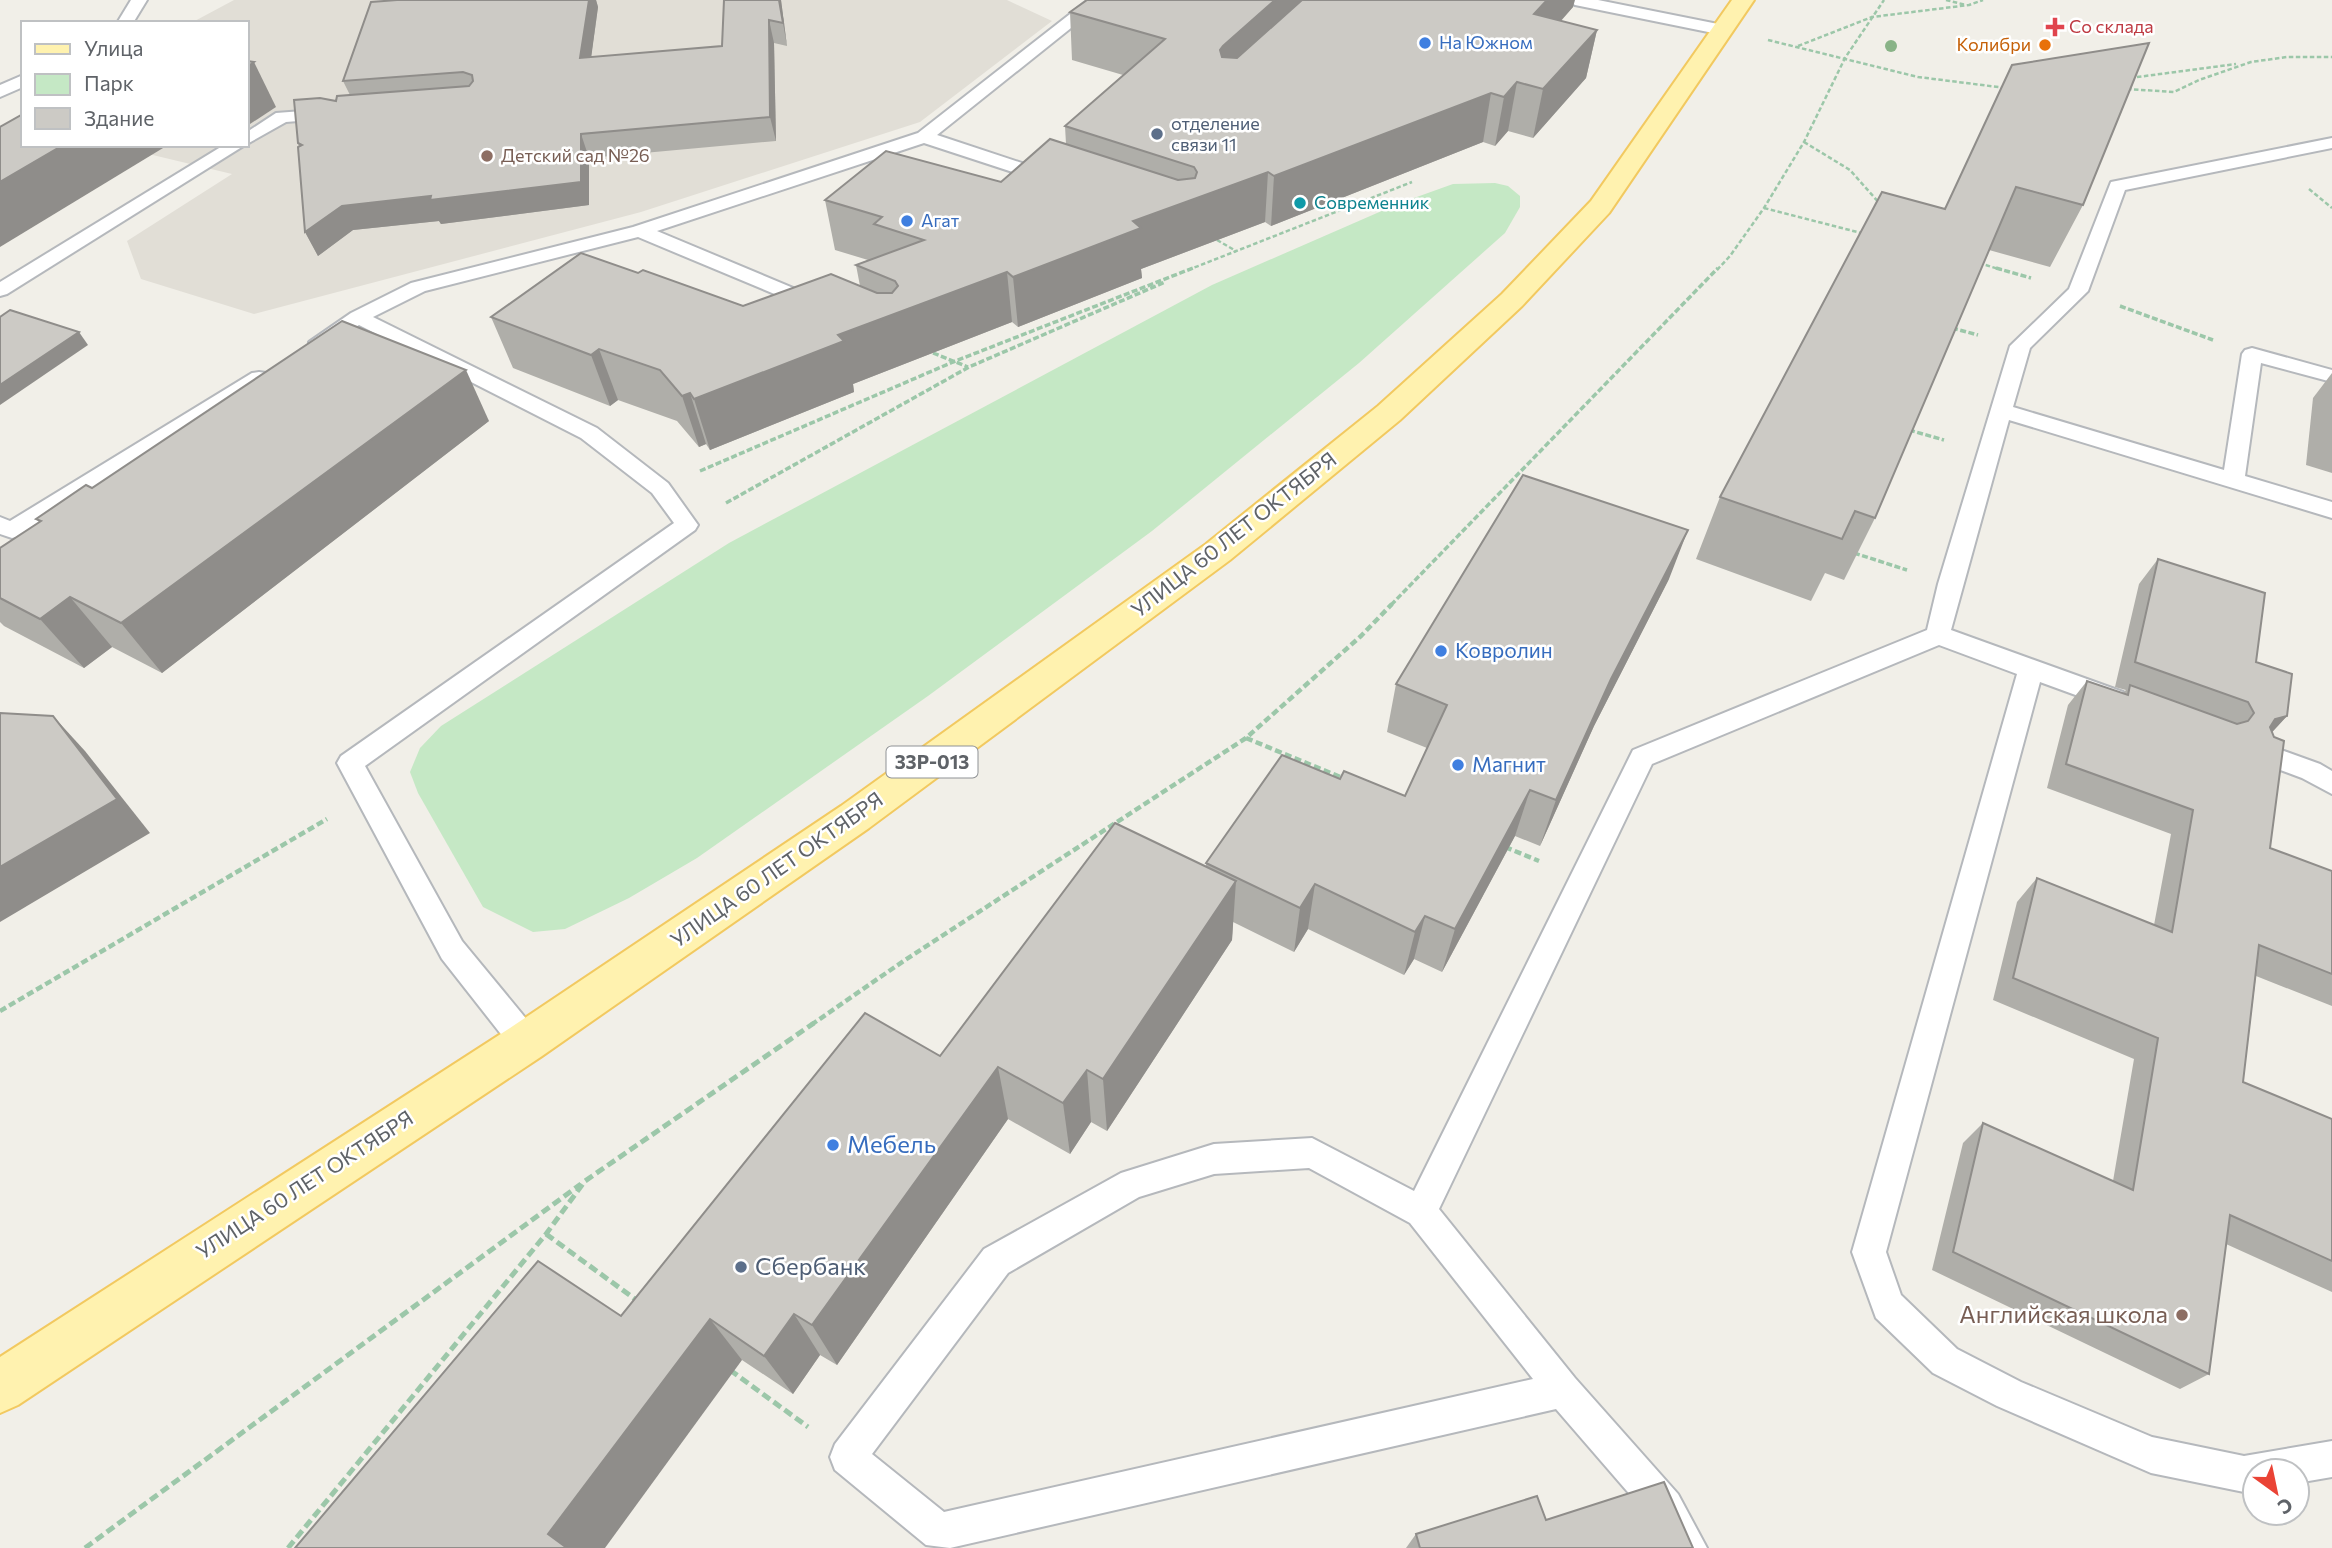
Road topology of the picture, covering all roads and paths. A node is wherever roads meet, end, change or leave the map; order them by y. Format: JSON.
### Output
{"nodes":[{"id":1,"x":139,"y":0,"type":"edge"},
{"id":2,"x":1098,"y":0,"type":"edge"},
{"id":3,"x":1575,"y":0,"type":"edge"},
{"id":4,"x":1884,"y":0,"type":"edge"},
{"id":5,"x":1946,"y":0,"type":"edge"},
{"id":6,"x":1983,"y":0,"type":"edge"},
{"id":7,"x":1969,"y":5,"type":"junction"},
{"id":8,"x":1733,"y":15,"type":"edge"},
{"id":9,"x":1872,"y":17,"type":"junction"},
{"id":10,"x":126,"y":21,"type":"edge"},
{"id":11,"x":1798,"y":47,"type":"junction"},
{"id":12,"x":2332,"y":57,"type":"edge"},
{"id":13,"x":1845,"y":58,"type":"junction"},
{"id":14,"x":2251,"y":62,"type":"junction"},
{"id":15,"x":2121,"y":79,"type":"edge"},
{"id":16,"x":21,"y":81,"type":"edge"},
{"id":17,"x":2007,"y":88,"type":"edge"},
{"id":18,"x":2118,"y":89,"type":"edge"},
{"id":19,"x":0,"y":92,"type":"edge"},
{"id":20,"x":349,"y":112,"type":"edge"},
{"id":21,"x":924,"y":137,"type":"junction"},
{"id":22,"x":248,"y":138,"type":"edge"},
{"id":23,"x":1804,"y":142,"type":"junction"},
{"id":24,"x":2332,"y":143,"type":"edge"},
{"id":25,"x":234,"y":147,"type":"edge"},
{"id":26,"x":1412,"y":182,"type":"edge"},
{"id":27,"x":1068,"y":184,"type":"edge"},
{"id":28,"x":1764,"y":208,"type":"junction"},
{"id":29,"x":1886,"y":209,"type":"edge"},
{"id":30,"x":640,"y":231,"type":"junction"},
{"id":31,"x":1869,"y":235,"type":"edge"},
{"id":32,"x":1217,"y":240,"type":"edge"},
{"id":33,"x":1236,"y":251,"type":"junction"},
{"id":34,"x":1974,"y":262,"type":"edge"},
{"id":35,"x":0,"y":290,"type":"edge"},
{"id":36,"x":2078,"y":291,"type":"junction"},
{"id":37,"x":830,"y":310,"type":"edge"},
{"id":38,"x":358,"y":317,"type":"junction"},
{"id":39,"x":300,"y":353,"type":"edge"},
{"id":40,"x":933,"y":353,"type":"edge"},
{"id":41,"x":2252,"y":354,"type":"junction"},
{"id":42,"x":953,"y":362,"type":"junction"},
{"id":43,"x":277,"y":367,"type":"edge"},
{"id":44,"x":969,"y":367,"type":"junction"},
{"id":45,"x":2332,"y":376,"type":"edge"},
{"id":46,"x":2000,"y":410,"type":"junction"},
{"id":47,"x":2233,"y":480,"type":"junction"},
{"id":48,"x":660,"y":488,"type":"junction"},
{"id":49,"x":2332,"y":510,"type":"edge"},
{"id":50,"x":0,"y":525,"type":"edge"},
{"id":51,"x":687,"y":525,"type":"junction"},
{"id":52,"x":1854,"y":553,"type":"edge"},
{"id":53,"x":1950,"y":584,"type":"junction"},
{"id":54,"x":1938,"y":635,"type":"junction"},
{"id":55,"x":2031,"y":669,"type":"junction"},
{"id":56,"x":2142,"y":709,"type":"edge"},
{"id":57,"x":1246,"y":737,"type":"junction"},
{"id":58,"x":2262,"y":753,"type":"edge"},
{"id":59,"x":2332,"y":784,"type":"edge"},
{"id":60,"x":1357,"y":785,"type":"edge"},
{"id":61,"x":367,"y":795,"type":"junction"},
{"id":62,"x":1494,"y":842,"type":"edge"},
{"id":63,"x":1581,"y":879,"type":"junction"},
{"id":64,"x":0,"y":1011,"type":"edge"},
{"id":65,"x":526,"y":1042,"type":"junction"},
{"id":66,"x":585,"y":1181,"type":"junction"},
{"id":67,"x":1421,"y":1212,"type":"junction"},
{"id":68,"x":546,"y":1234,"type":"junction"},
{"id":69,"x":647,"y":1308,"type":"edge"},
{"id":70,"x":725,"y":1366,"type":"edge"},
{"id":71,"x":0,"y":1387,"type":"edge"},
{"id":72,"x":1563,"y":1390,"type":"junction"},
{"id":73,"x":848,"y":1457,"type":"junction"},
{"id":74,"x":2332,"y":1459,"type":"edge"},
{"id":75,"x":2311,"y":1463,"type":"edge"},
{"id":76,"x":2241,"y":1473,"type":"edge"},
{"id":77,"x":85,"y":1548,"type":"edge"},
{"id":78,"x":288,"y":1548,"type":"edge"},
{"id":79,"x":1688,"y":1548,"type":"edge"}],
"edges":[{"from":1,"to":10,"type":"lane"},
{"from":2,"to":21,"type":"lane"},
{"from":3,"to":8,"type":"lane"},
{"from":4,"to":9,"type":"path"},
{"from":5,"to":7,"type":"path"},
{"from":6,"to":7,"type":"path"},
{"from":7,"to":9,"type":"path"},
{"from":8,"to":11,"type":"path"},
{"from":8,"to":65,"type":"main road","name":"УЛИЦА 60 ЛЕТ ОКТЯБРЯ","number":"33Р-013"},
{"from":9,"to":11,"type":"path"},
{"from":9,"to":13,"type":"path"},
{"from":11,"to":13,"type":"path"},
{"from":12,"to":14,"type":"path"},
{"from":13,"to":17,"type":"path"},
{"from":13,"to":23,"type":"path"},
{"from":14,"to":15,"type":"path"},
{"from":14,"to":18,"type":"path"},
{"from":16,"to":19,"type":"lane"},
{"from":20,"to":22,"type":"lane"},
{"from":21,"to":27,"type":"lane"},
{"from":21,"to":30,"type":"lane"},
{"from":23,"to":28,"type":"path"},
{"from":23,"to":29,"type":"path"},
{"from":24,"to":36,"type":"lane"},
{"from":25,"to":35,"type":"lane"},
{"from":26,"to":33,"type":"path"},
{"from":28,"to":31,"type":"path"},
{"from":28,"to":57,"type":"path"},
{"from":30,"to":37,"type":"lane"},
{"from":30,"to":38,"type":"lane"},
{"from":32,"to":33,"type":"path"},
{"from":33,"to":42,"type":"path"},
{"from":33,"to":44,"type":"path"},
{"from":34,"to":36,"type":"path"},
{"from":36,"to":41,"type":"path"},
{"from":36,"to":46,"type":"lane"},
{"from":38,"to":39,"type":"lane"},
{"from":38,"to":48,"type":"lane"},
{"from":40,"to":42,"type":"path"},
{"from":41,"to":45,"type":"lane"},
{"from":41,"to":47,"type":"lane"},
{"from":42,"to":44,"type":"path"},
{"from":42,"to":48,"type":"path"},
{"from":43,"to":50,"type":"lane"},
{"from":44,"to":51,"type":"path"},
{"from":46,"to":47,"type":"lane"},
{"from":46,"to":53,"type":"lane"},
{"from":47,"to":49,"type":"lane"},
{"from":48,"to":51,"type":"lane"},
{"from":51,"to":61,"type":"lane"},
{"from":52,"to":53,"type":"path"},
{"from":53,"to":54,"type":"lane"},
{"from":54,"to":55,"type":"lane"},
{"from":54,"to":63,"type":"lane"},
{"from":55,"to":56,"type":"lane"},
{"from":55,"to":76,"type":"lane"},
{"from":57,"to":60,"type":"path"},
{"from":57,"to":66,"type":"path"},
{"from":58,"to":59,"type":"lane"},
{"from":61,"to":64,"type":"path"},
{"from":61,"to":65,"type":"lane"},
{"from":62,"to":63,"type":"path"},
{"from":63,"to":67,"type":"lane"},
{"from":65,"to":71,"type":"main road","name":"УЛИЦА 60 ЛЕТ ОКТЯБРЯ","number":"33Р-013"},
{"from":66,"to":68,"type":"path"},
{"from":66,"to":77,"type":"path"},
{"from":67,"to":72,"type":"lane"},
{"from":67,"to":73,"type":"lane"},
{"from":68,"to":69,"type":"path"},
{"from":68,"to":78,"type":"path"},
{"from":70,"to":73,"type":"path"},
{"from":72,"to":73,"type":"lane"},
{"from":72,"to":79,"type":"lane"},
{"from":74,"to":75,"type":"lane"}]}
